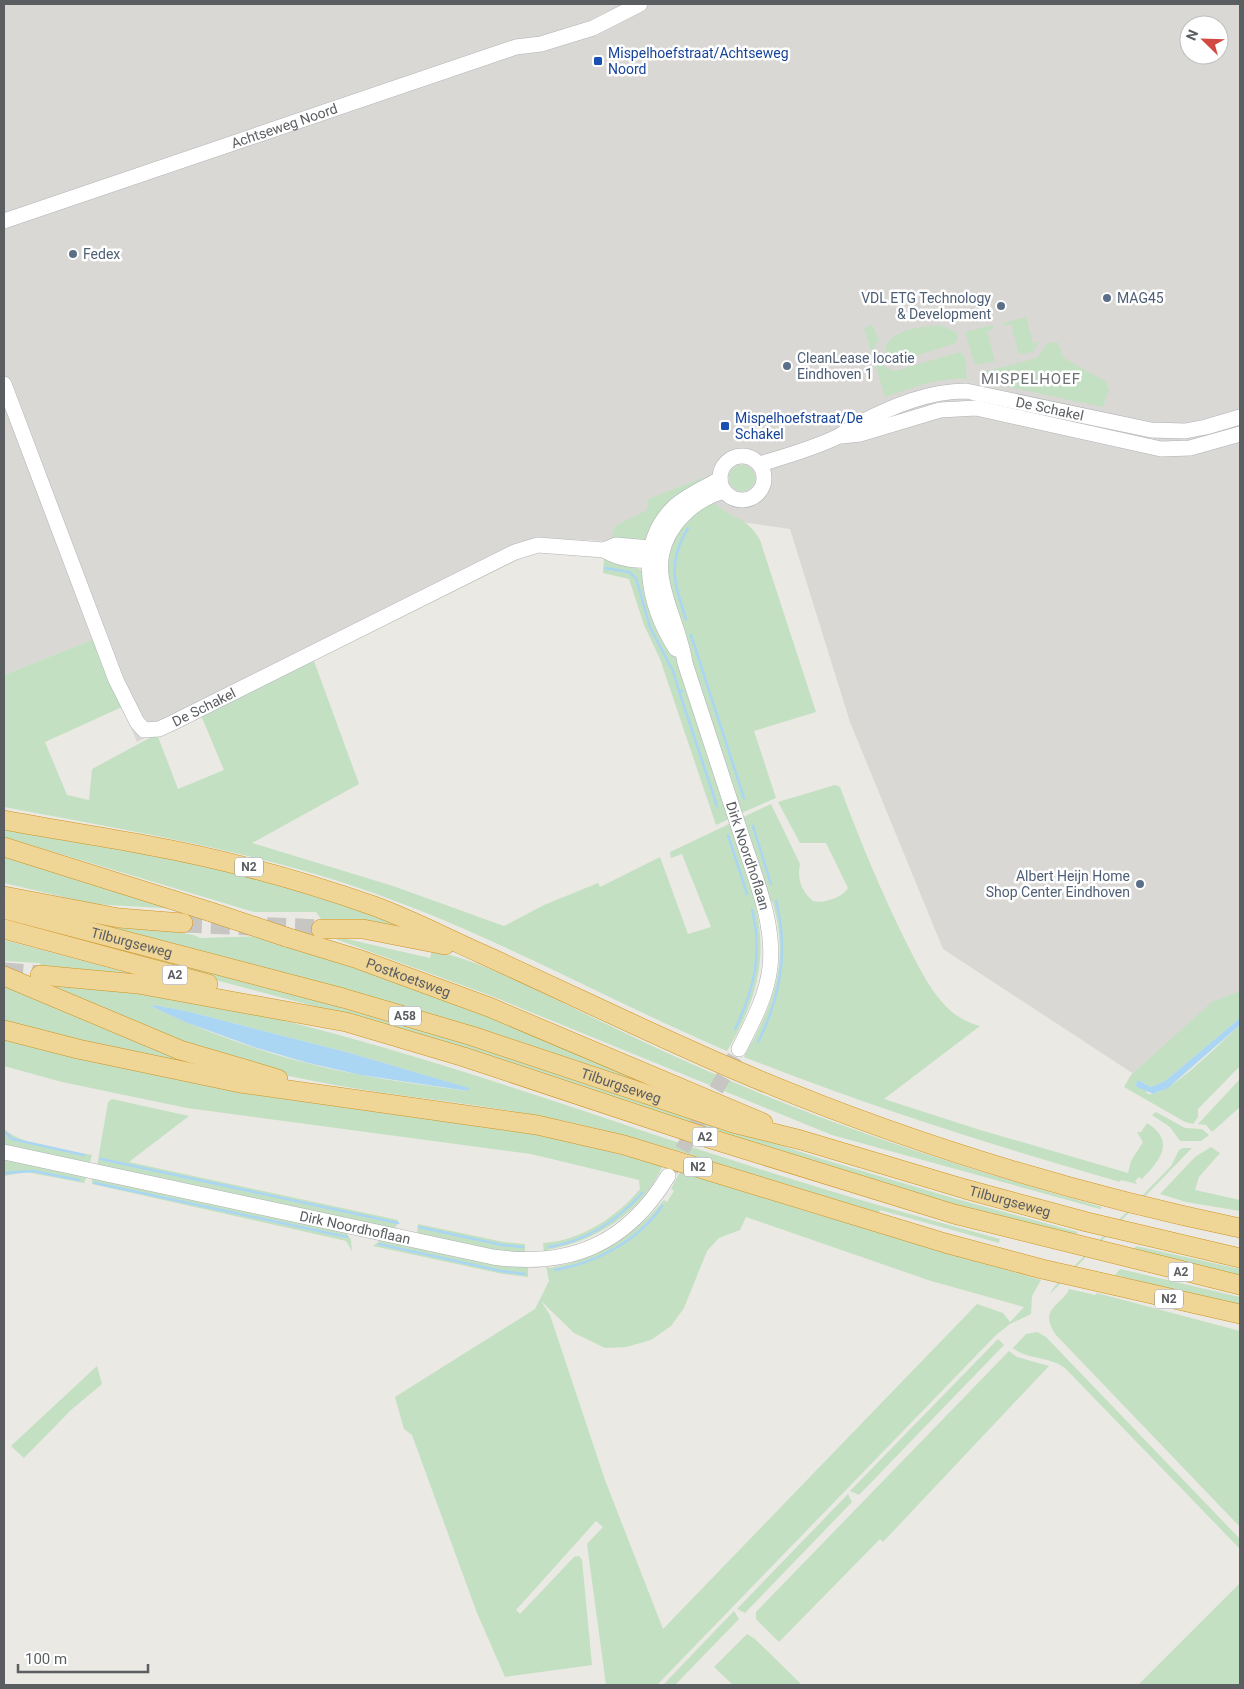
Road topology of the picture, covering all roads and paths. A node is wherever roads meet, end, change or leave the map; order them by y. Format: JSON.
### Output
{"nodes":[{"id":1,"x":640,"y":4,"type":"edge"},
{"id":2,"x":4,"y":221,"type":"edge"},
{"id":3,"x":4,"y":384,"type":"edge"},
{"id":4,"x":1240,"y":417,"type":"edge"},
{"id":5,"x":1240,"y":434,"type":"edge"},
{"id":6,"x":837,"y":437,"type":"junction"},
{"id":7,"x":762,"y":470,"type":"junction"},
{"id":8,"x":722,"y":485,"type":"junction"},
{"id":9,"x":653,"y":555,"type":"junction"},
{"id":10,"x":4,"y":820,"type":"edge"},
{"id":11,"x":4,"y":847,"type":"edge"},
{"id":12,"x":4,"y":896,"type":"edge"},
{"id":13,"x":4,"y":909,"type":"edge"},
{"id":14,"x":183,"y":923,"type":"tunnel mouth"},
{"id":15,"x":4,"y":929,"type":"edge"},
{"id":16,"x":320,"y":929,"type":"tunnel mouth"},
{"id":17,"x":483,"y":954,"type":"junction"},
{"id":18,"x":40,"y":975,"type":"tunnel mouth"},
{"id":19,"x":11,"y":979,"type":"edge"},
{"id":20,"x":346,"y":1022,"type":"junction"},
{"id":21,"x":4,"y":1030,"type":"edge"},
{"id":22,"x":739,"y":1048,"type":"tunnel mouth"},
{"id":23,"x":346,"y":1098,"type":"junction"},
{"id":24,"x":801,"y":1140,"type":"junction"},
{"id":25,"x":7,"y":1154,"type":"edge"},
{"id":26,"x":668,"y":1176,"type":"tunnel mouth"},
{"id":27,"x":1240,"y":1228,"type":"edge"},
{"id":28,"x":1240,"y":1258,"type":"edge"},
{"id":29,"x":1240,"y":1285,"type":"edge"},
{"id":30,"x":1240,"y":1314,"type":"edge"}],
"edges":[{"from":1,"to":2,"type":"street","name":"Achtseweg Noord"},
{"from":3,"to":9,"type":"street","name":"De Schakel"},
{"from":4,"to":6,"type":"street","name":"De Schakel"},
{"from":5,"to":6,"type":"street","name":"De Schakel"},
{"from":6,"to":7,"type":"street","name":"De Schakel"},
{"from":7,"to":8,"type":"street"},
{"from":7,"to":8,"type":"street"},
{"from":8,"to":9,"type":"street"},
{"from":9,"to":22,"type":"street","name":"Dirk Noordhoflaan"},
{"from":10,"to":17,"type":"highway","number":"N2"},
{"from":11,"to":24,"type":"highway","name":"Postkoetsweg","number":"A2","bridge":true},
{"from":12,"to":14,"type":"highway"},
{"from":13,"to":24,"type":"highway","name":"Tilburgseweg","number":"A58"},
{"from":15,"to":20,"type":"highway","number":"A2"},
{"from":16,"to":17,"type":"highway"},
{"from":17,"to":27,"type":"highway","number":"N2"},
{"from":18,"to":20,"type":"highway","name":"Tilburgseweg"},
{"from":19,"to":23,"type":"highway","number":"N2"},
{"from":20,"to":29,"type":"highway","name":"Tilburgseweg","number":"A2"},
{"from":21,"to":23,"type":"highway"},
{"from":23,"to":30,"type":"highway","number":"N2"},
{"from":24,"to":28,"type":"highway","name":"Tilburgseweg","number":"A2"},
{"from":25,"to":26,"type":"street","name":"Dirk Noordhoflaan"}]}
